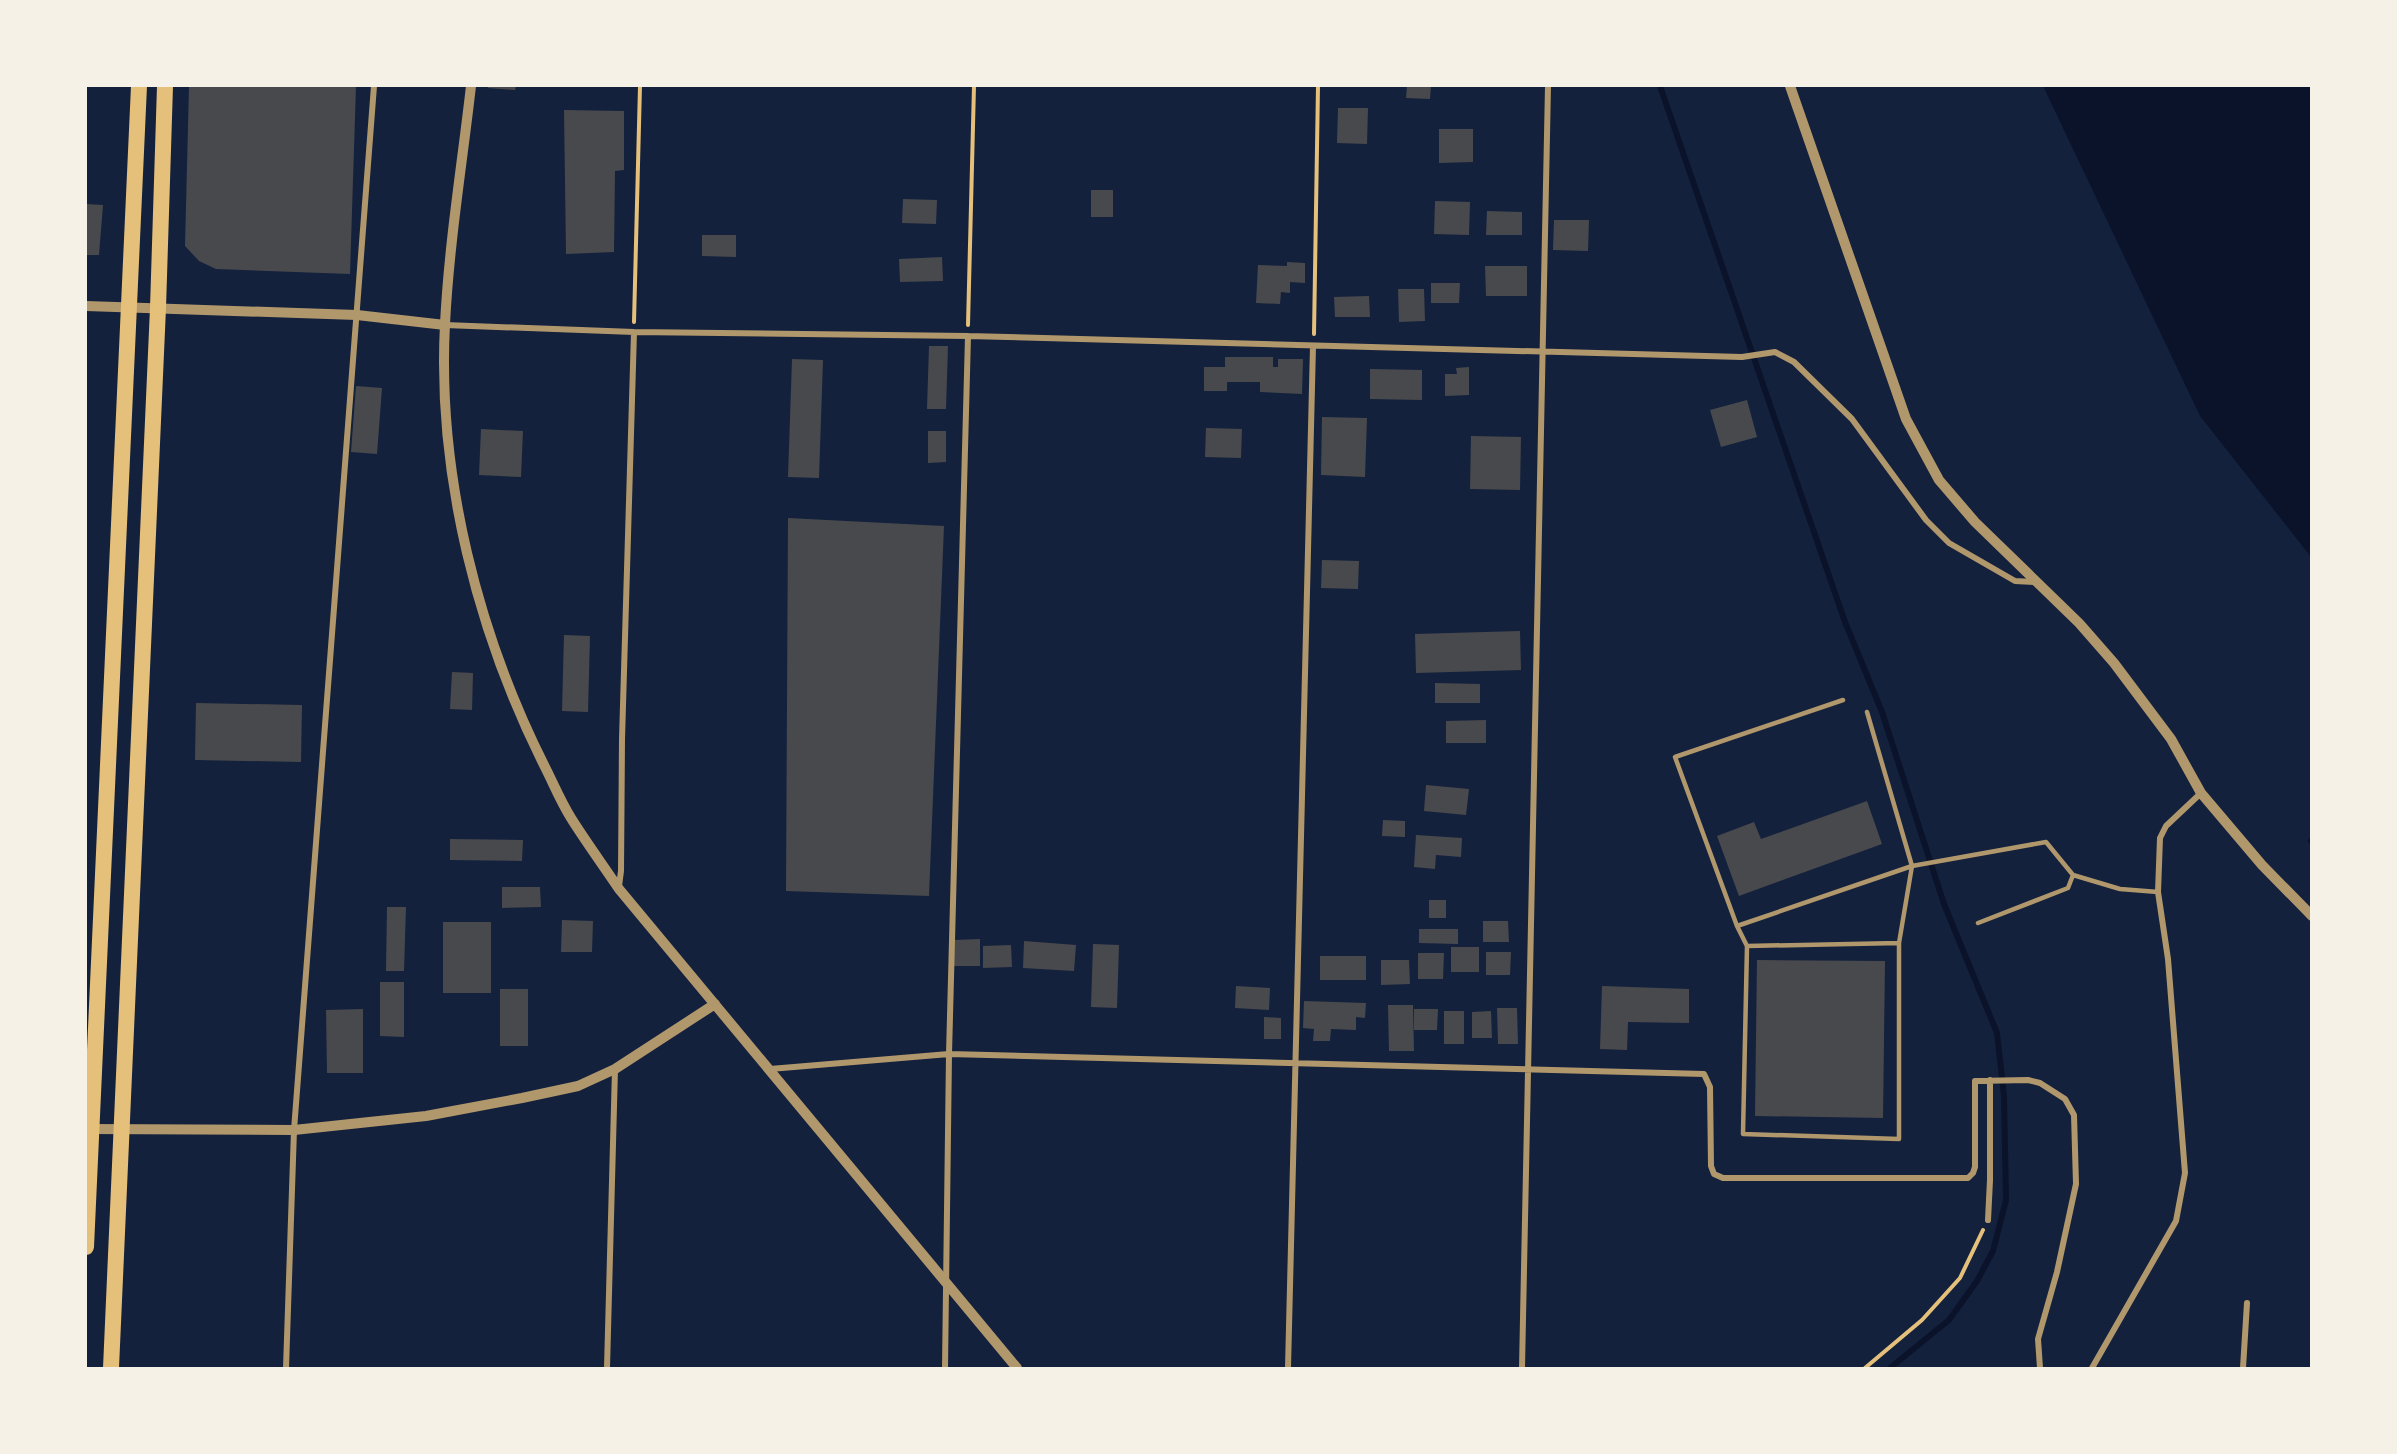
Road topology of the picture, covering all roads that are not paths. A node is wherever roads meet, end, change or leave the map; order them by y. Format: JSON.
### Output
{"nodes":[{"id":1,"x":139,"y":86,"type":"edge"},
{"id":2,"x":165,"y":86,"type":"edge"},
{"id":3,"x":375,"y":86,"type":"edge"},
{"id":4,"x":471,"y":86,"type":"edge"},
{"id":5,"x":1548,"y":86,"type":"edge"},
{"id":6,"x":1790,"y":86,"type":"edge"},
{"id":7,"x":86,"y":306,"type":"edge"},
{"id":8,"x":128,"y":306,"type":"junction"},
{"id":9,"x":158,"y":308,"type":"junction"},
{"id":10,"x":357,"y":315,"type":"junction"},
{"id":11,"x":445,"y":326,"type":"junction"},
{"id":12,"x":634,"y":332,"type":"junction"},
{"id":13,"x":968,"y":336,"type":"junction"},
{"id":14,"x":1313,"y":346,"type":"junction"},
{"id":15,"x":1542,"y":351,"type":"junction"},
{"id":16,"x":2036,"y":582,"type":"junction"},
{"id":17,"x":1844,"y":700,"type":"dead end"},
{"id":18,"x":1867,"y":712,"type":"dead end"},
{"id":19,"x":2201,"y":793,"type":"junction"},
{"id":20,"x":1912,"y":866,"type":"junction"},
{"id":21,"x":2073,"y":875,"type":"junction"},
{"id":22,"x":619,"y":889,"type":"junction"},
{"id":23,"x":2158,"y":892,"type":"junction"},
{"id":24,"x":2312,"y":916,"type":"edge"},
{"id":25,"x":1978,"y":923,"type":"dead end"},
{"id":26,"x":1737,"y":926,"type":"junction"},
{"id":27,"x":1899,"y":943,"type":"junction"},
{"id":28,"x":1747,"y":946,"type":"junction"},
{"id":29,"x":715,"y":1004,"type":"junction"},
{"id":30,"x":949,"y":1054,"type":"junction"},
{"id":31,"x":1296,"y":1062,"type":"junction"},
{"id":32,"x":615,"y":1069,"type":"junction"},
{"id":33,"x":770,"y":1069,"type":"junction"},
{"id":34,"x":1528,"y":1070,"type":"junction"},
{"id":35,"x":1991,"y":1080,"type":"junction"},
{"id":36,"x":88,"y":1129,"type":"edge"},
{"id":37,"x":121,"y":1129,"type":"junction"},
{"id":38,"x":294,"y":1130,"type":"junction"},
{"id":39,"x":1988,"y":1220,"type":"road end"},
{"id":40,"x":86,"y":1246,"type":"edge"},
{"id":41,"x":946,"y":1283,"type":"junction"},
{"id":42,"x":2247,"y":1303,"type":"dead end"},
{"id":43,"x":111,"y":1368,"type":"edge"},
{"id":44,"x":286,"y":1368,"type":"edge"},
{"id":45,"x":607,"y":1368,"type":"edge"},
{"id":46,"x":945,"y":1368,"type":"edge"},
{"id":47,"x":1017,"y":1368,"type":"edge"},
{"id":48,"x":1288,"y":1368,"type":"edge"},
{"id":49,"x":1522,"y":1368,"type":"edge"},
{"id":50,"x":2040,"y":1368,"type":"edge"},
{"id":51,"x":2092,"y":1368,"type":"edge"},
{"id":52,"x":2243,"y":1368,"type":"edge"}],
"edges":[{"from":1,"to":8,"type":"highway"},
{"from":2,"to":9,"type":"highway"},
{"from":3,"to":10,"type":"street"},
{"from":4,"to":11,"type":"street"},
{"from":5,"to":15,"type":"street"},
{"from":6,"to":16,"type":"street"},
{"from":7,"to":8,"type":"street"},
{"from":8,"to":9,"type":"street"},
{"from":8,"to":36,"type":"highway"},
{"from":9,"to":10,"type":"street"},
{"from":9,"to":37,"type":"highway"},
{"from":10,"to":11,"type":"street"},
{"from":10,"to":38,"type":"street"},
{"from":11,"to":12,"type":"street"},
{"from":11,"to":22,"type":"street"},
{"from":12,"to":13,"type":"street"},
{"from":12,"to":22,"type":"street"},
{"from":13,"to":14,"type":"street"},
{"from":13,"to":30,"type":"street"},
{"from":14,"to":15,"type":"street"},
{"from":14,"to":31,"type":"street"},
{"from":15,"to":16,"type":"street"},
{"from":15,"to":34,"type":"street"},
{"from":16,"to":19,"type":"street"},
{"from":17,"to":26,"type":"lane"},
{"from":18,"to":20,"type":"lane"},
{"from":19,"to":23,"type":"street"},
{"from":19,"to":24,"type":"street"},
{"from":20,"to":21,"type":"lane"},
{"from":20,"to":26,"type":"lane"},
{"from":20,"to":27,"type":"lane"},
{"from":21,"to":23,"type":"lane"},
{"from":21,"to":25,"type":"lane"},
{"from":22,"to":29,"type":"street"},
{"from":23,"to":51,"type":"street"},
{"from":26,"to":28,"type":"lane"},
{"from":27,"to":28,"type":"lane"},
{"from":27,"to":28,"type":"lane"},
{"from":29,"to":32,"type":"street"},
{"from":29,"to":33,"type":"street"},
{"from":30,"to":31,"type":"street"},
{"from":30,"to":33,"type":"street"},
{"from":30,"to":41,"type":"street"},
{"from":31,"to":34,"type":"street"},
{"from":31,"to":48,"type":"street"},
{"from":32,"to":38,"type":"street"},
{"from":32,"to":45,"type":"street"},
{"from":33,"to":41,"type":"street"},
{"from":34,"to":35,"type":"street"},
{"from":34,"to":49,"type":"street"},
{"from":35,"to":39,"type":"street"},
{"from":35,"to":50,"type":"street"},
{"from":36,"to":37,"type":"street"},
{"from":36,"to":40,"type":"highway"},
{"from":37,"to":38,"type":"street"},
{"from":37,"to":43,"type":"highway"},
{"from":38,"to":44,"type":"street"},
{"from":41,"to":46,"type":"street"},
{"from":41,"to":47,"type":"street"},
{"from":42,"to":52,"type":"street"}]}
